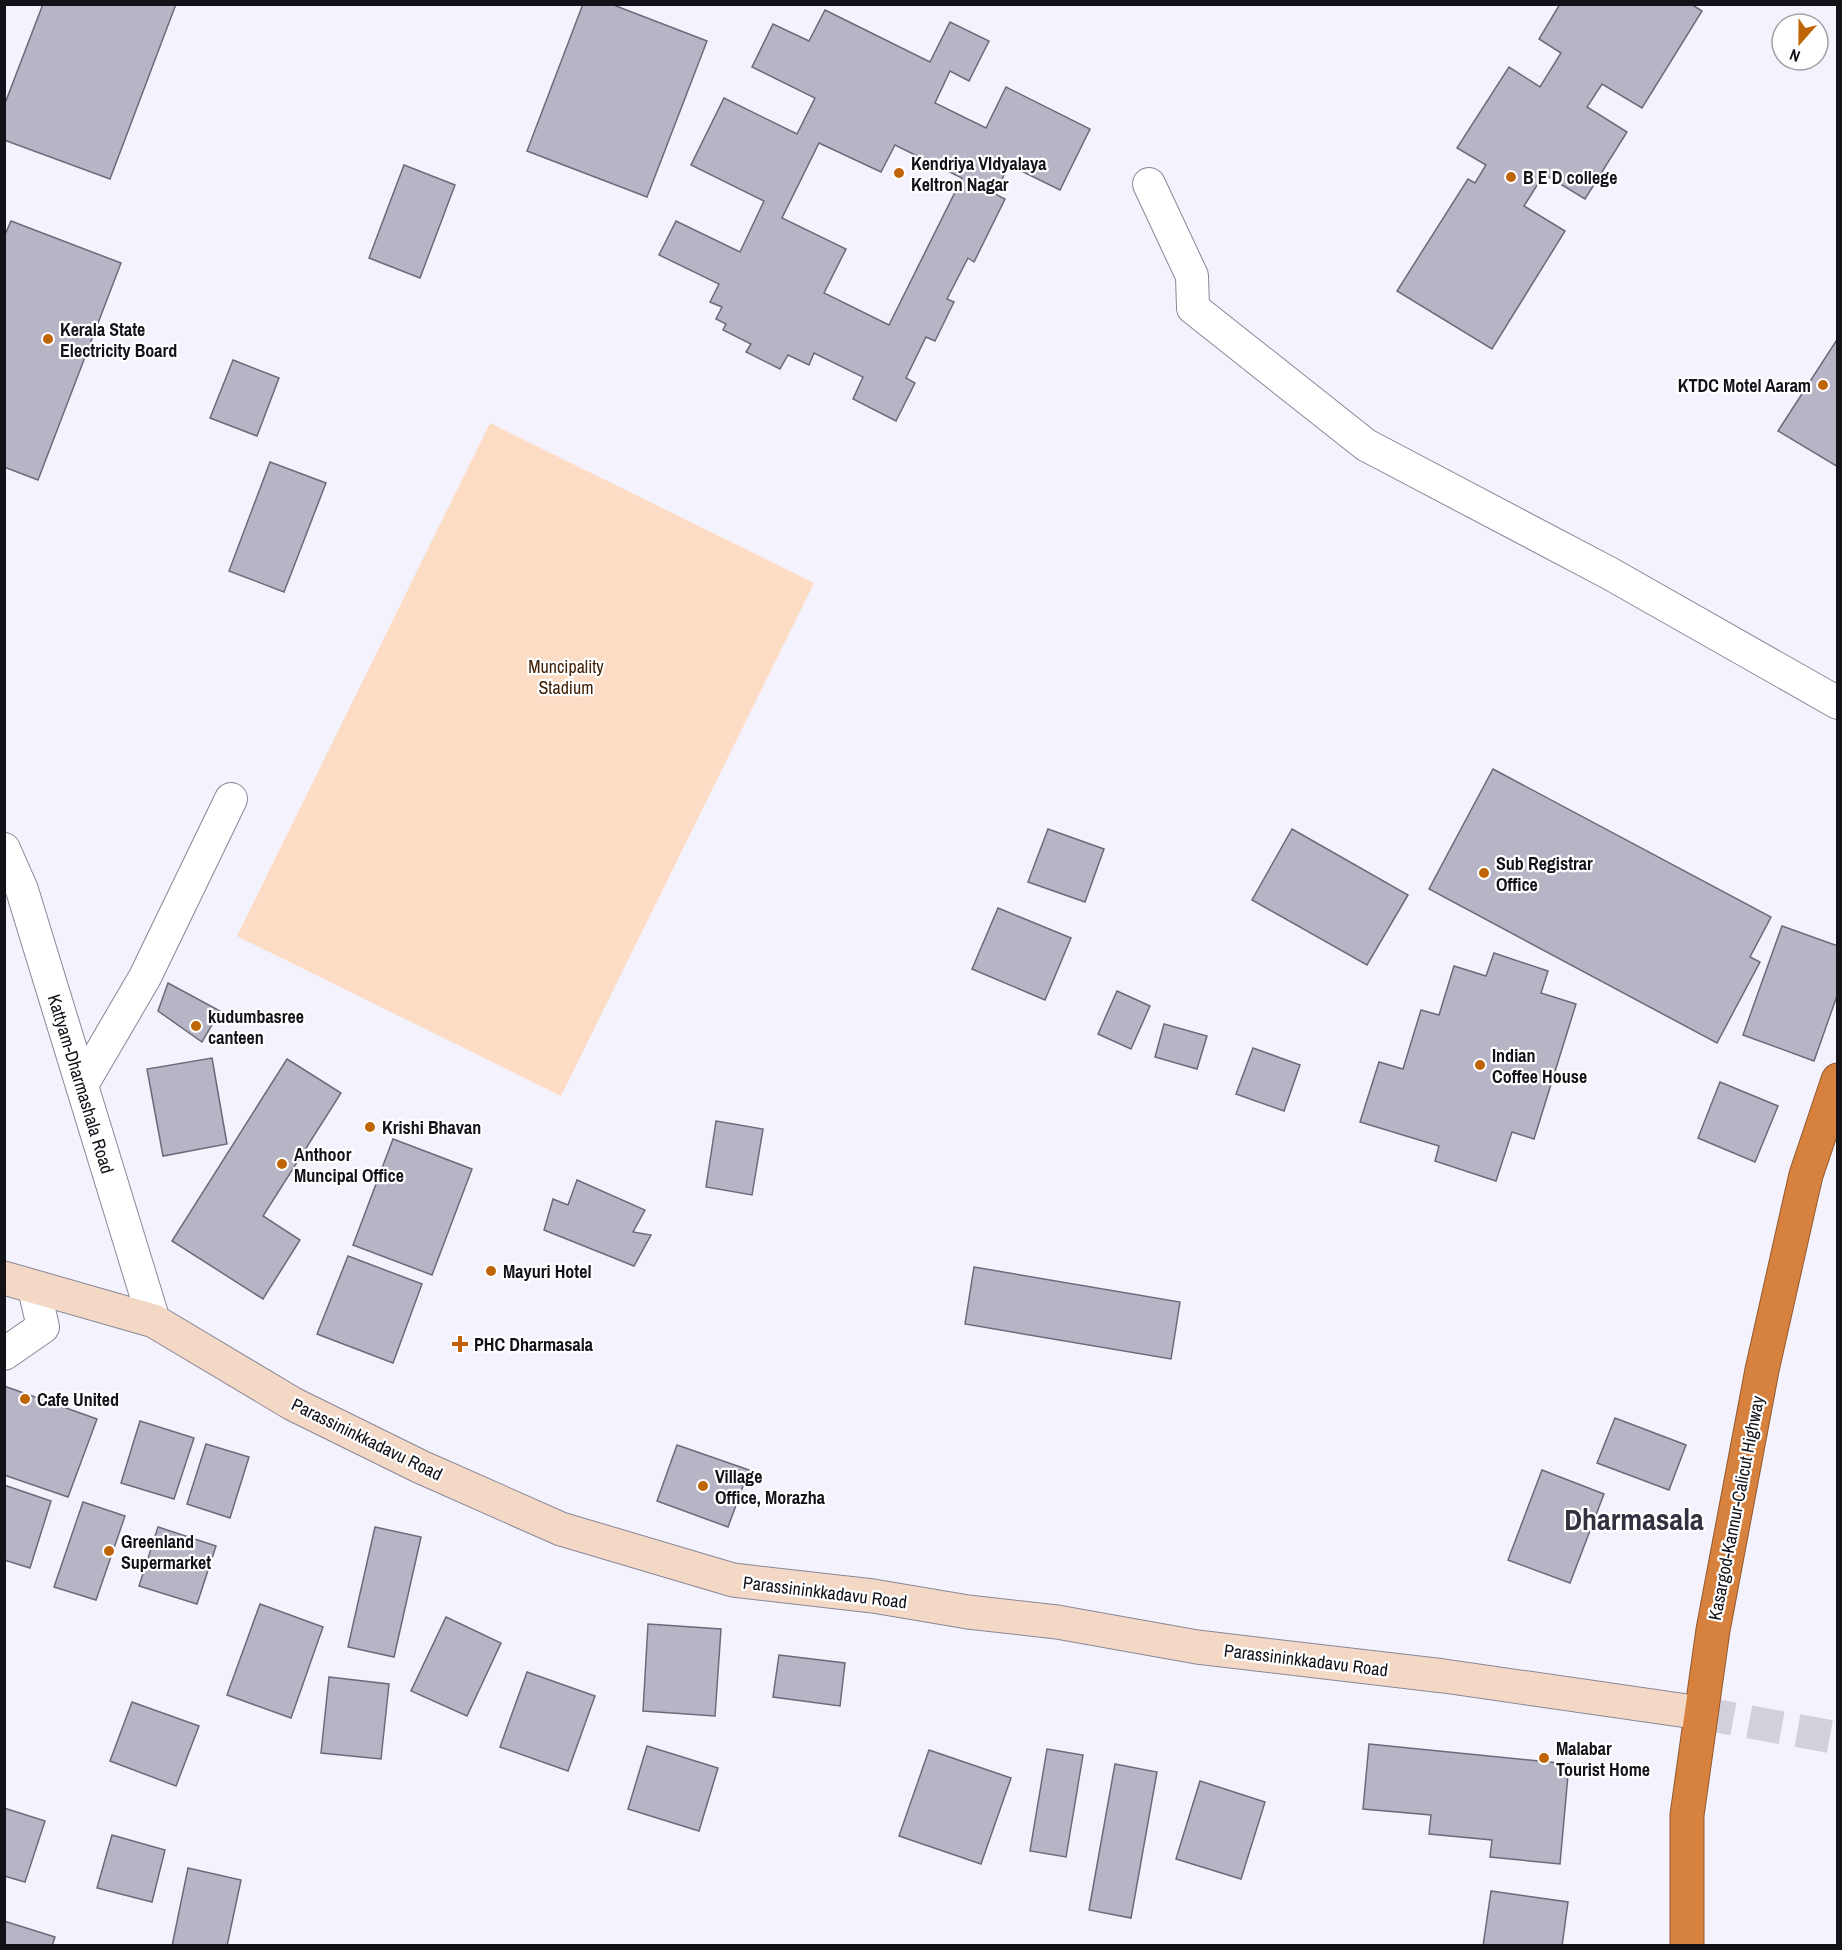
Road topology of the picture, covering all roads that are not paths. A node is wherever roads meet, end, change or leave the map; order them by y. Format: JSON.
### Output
{"nodes":[{"id":1,"x":1149,"y":184,"type":"dead end"},
{"id":2,"x":1838,"y":703,"type":"edge"},
{"id":3,"x":231,"y":800,"type":"dead end"},
{"id":4,"x":4,"y":849,"type":"edge"},
{"id":5,"x":1838,"y":1080,"type":"edge"},
{"id":6,"x":82,"y":1085,"type":"junction"},
{"id":7,"x":19,"y":1283,"type":"edge"},
{"id":8,"x":154,"y":1321,"type":"junction"},
{"id":9,"x":4,"y":1354,"type":"edge"},
{"id":10,"x":1701,"y":1713,"type":"junction"},
{"id":11,"x":1687,"y":1946,"type":"edge"}],
"edges":[{"from":1,"to":2,"type":"street"},
{"from":3,"to":6,"type":"street"},
{"from":4,"to":6,"type":"street","name":"Kattyam-Dharmashala Road"},
{"from":5,"to":10,"type":"highway","name":"Kasargod-Kannur-Calicut Highway"},
{"from":6,"to":8,"type":"street","name":"Kattyam-Dharmashala Road"},
{"from":7,"to":8,"type":"main road","name":"Parassininkkadavu Road"},
{"from":7,"to":9,"type":"street"},
{"from":8,"to":10,"type":"main road","name":"Parassininkkadavu Road"},
{"from":10,"to":11,"type":"highway","name":"Kasargod-Kannur-Calicut Highway"}]}
